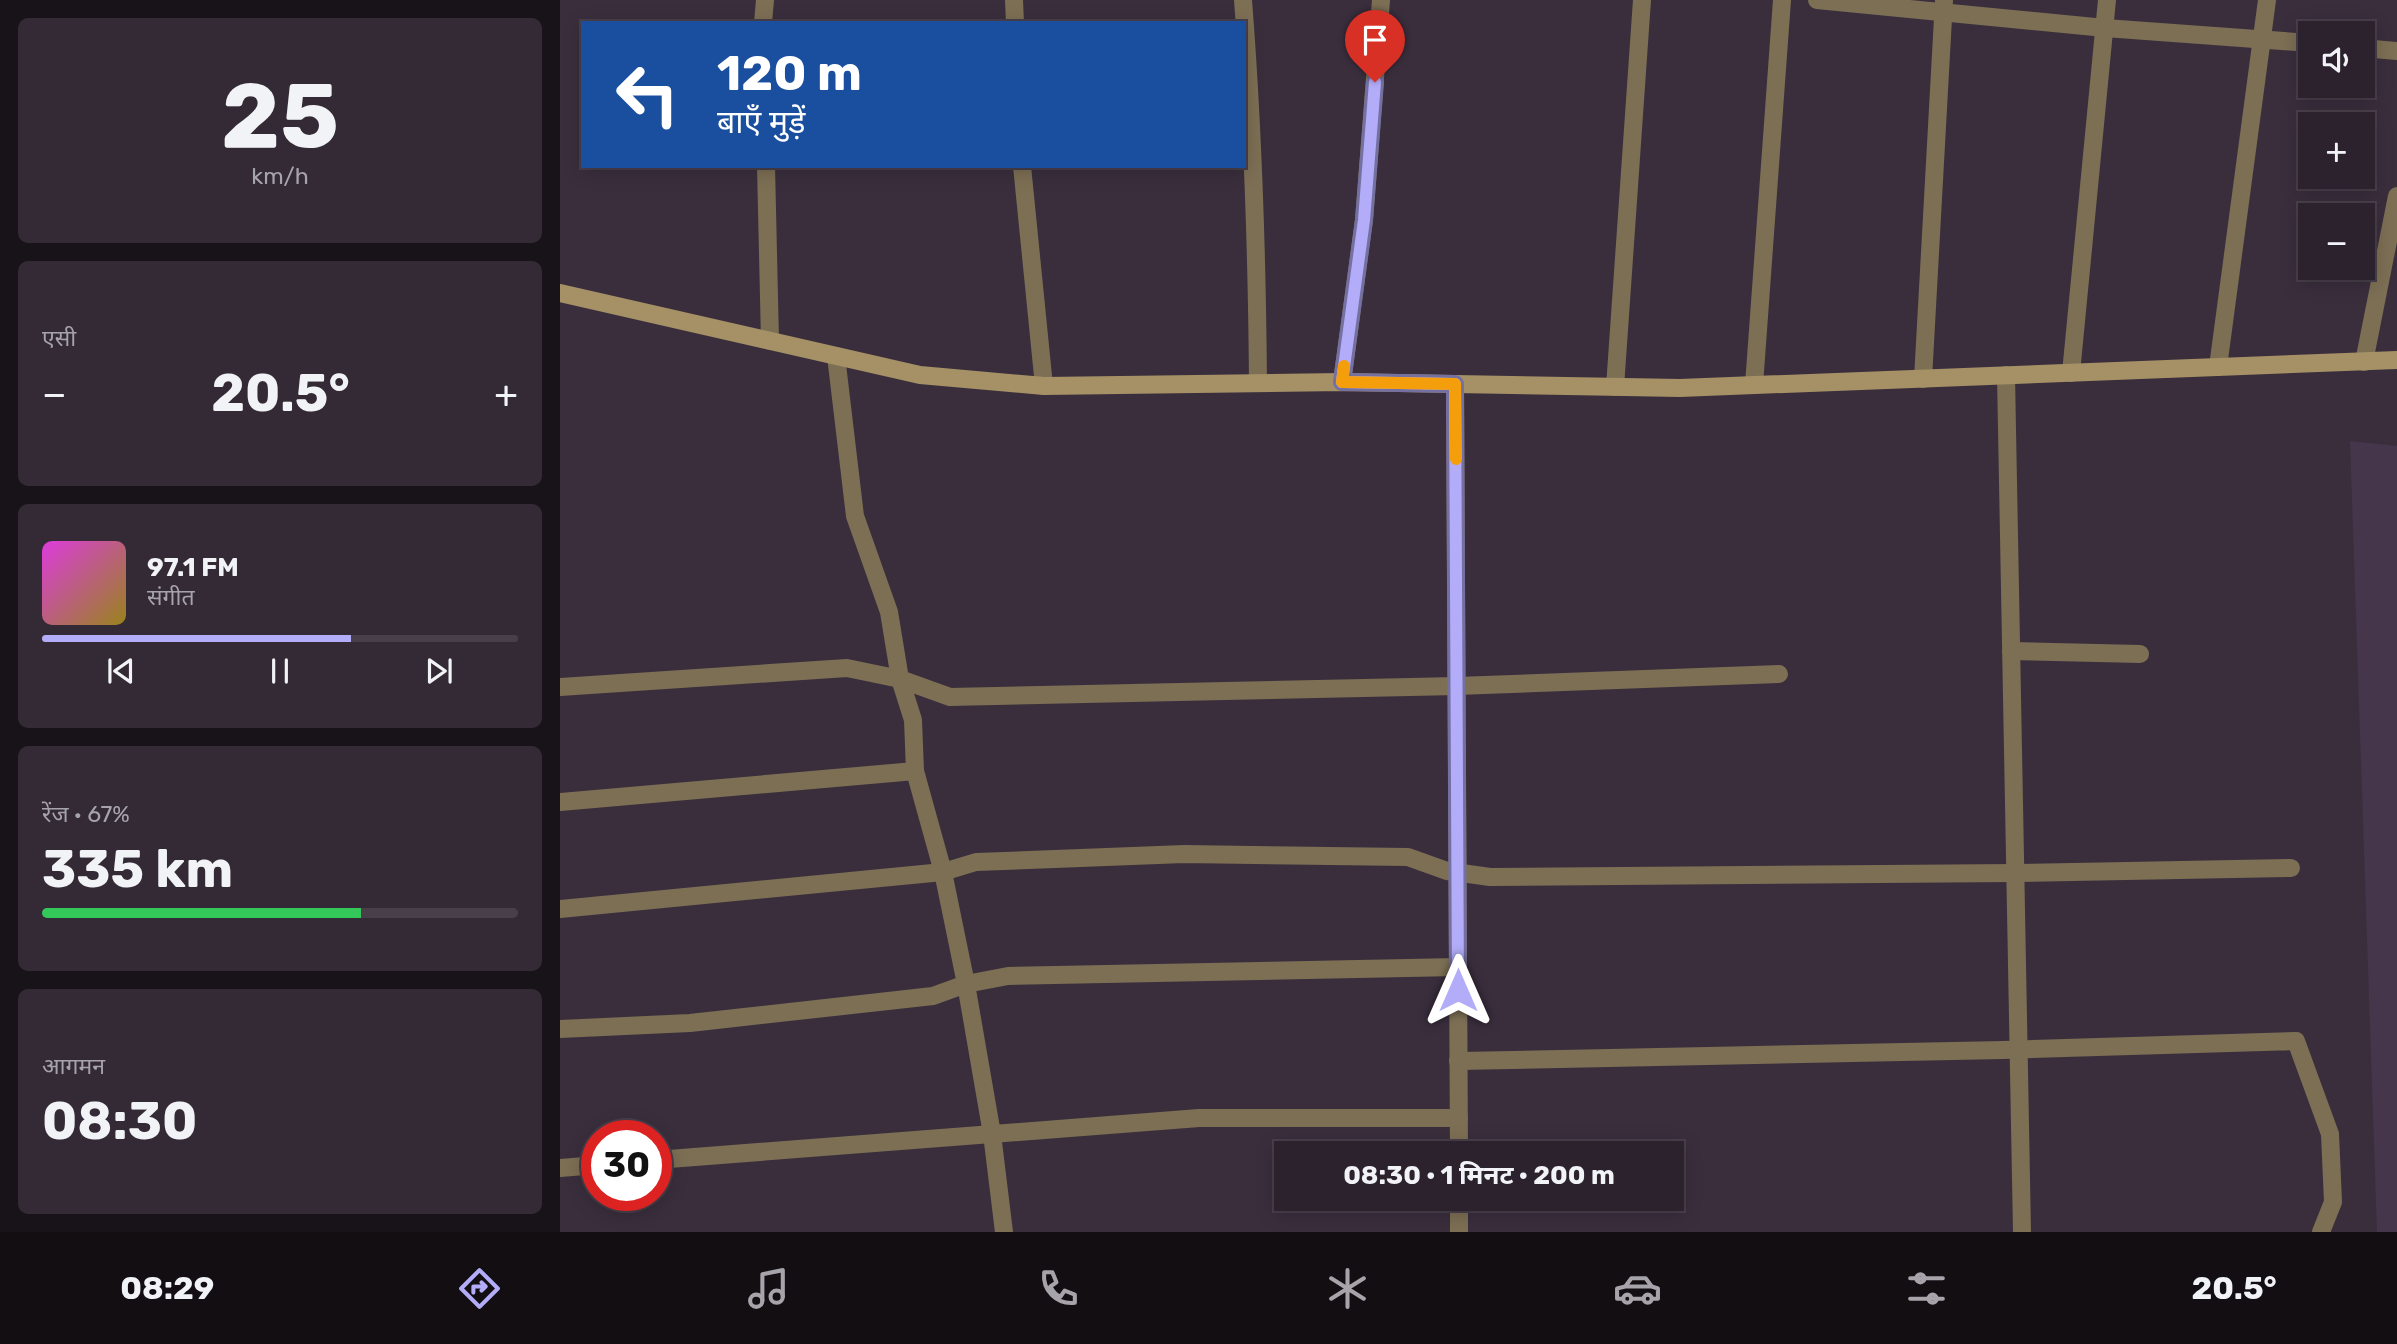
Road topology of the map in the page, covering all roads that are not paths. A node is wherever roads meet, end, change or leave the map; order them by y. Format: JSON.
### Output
{"nodes":[{"id":1,"x":765,"y":0,"type":"edge"},
{"id":2,"x":1014,"y":0,"type":"edge"},
{"id":3,"x":1243,"y":0,"type":"edge"},
{"id":4,"x":1381,"y":0,"type":"edge"},
{"id":5,"x":1642,"y":0,"type":"edge"},
{"id":6,"x":1782,"y":0,"type":"edge"},
{"id":7,"x":1817,"y":0,"type":"edge"},
{"id":8,"x":2107,"y":0,"type":"edge"},
{"id":9,"x":2267,"y":0,"type":"edge"},
{"id":10,"x":1943,"y":6,"type":"edge"},
{"id":11,"x":763,"y":21,"type":"edge"},
{"id":12,"x":1015,"y":21,"type":"edge"},
{"id":13,"x":1245,"y":21,"type":"edge"},
{"id":14,"x":2105,"y":28,"type":"junction"},
{"id":15,"x":2263,"y":38,"type":"junction"},
{"id":16,"x":1246,"y":39,"type":"edge"},
{"id":17,"x":2298,"y":42,"type":"edge"},
{"id":18,"x":2375,"y":49,"type":"edge"},
{"id":19,"x":2397,"y":51,"type":"edge"},
{"id":20,"x":766,"y":168,"type":"edge"},
{"id":21,"x":1022,"y":168,"type":"edge"},
{"id":22,"x":2397,"y":196,"type":"edge"},
{"id":23,"x":560,"y":293,"type":"edge"},
{"id":24,"x":771,"y":341,"type":"junction"},
{"id":25,"x":836,"y":356,"type":"junction"},
{"id":26,"x":2397,"y":360,"type":"edge"},
{"id":27,"x":2364,"y":362,"type":"junction"},
{"id":28,"x":2218,"y":367,"type":"junction"},
{"id":29,"x":2071,"y":373,"type":"junction"},
{"id":30,"x":2006,"y":375,"type":"junction"},
{"id":31,"x":1923,"y":379,"type":"junction"},
{"id":32,"x":1342,"y":382,"type":"junction"},
{"id":33,"x":1258,"y":383,"type":"junction"},
{"id":34,"x":1455,"y":384,"type":"junction"},
{"id":35,"x":1754,"y":385,"type":"junction"},
{"id":36,"x":1044,"y":386,"type":"junction"},
{"id":37,"x":1615,"y":387,"type":"junction"},
{"id":38,"x":2011,"y":651,"type":"junction"},
{"id":39,"x":2140,"y":653,"type":"dead end"},
{"id":40,"x":1779,"y":674,"type":"dead end"},
{"id":41,"x":900,"y":679,"type":"junction"},
{"id":42,"x":1457,"y":686,"type":"junction"},
{"id":43,"x":560,"y":687,"type":"edge"},
{"id":44,"x":915,"y":771,"type":"junction"},
{"id":45,"x":560,"y":802,"type":"edge"},
{"id":46,"x":2291,"y":868,"type":"dead end"},
{"id":47,"x":943,"y":872,"type":"junction"},
{"id":48,"x":1457,"y":872,"type":"junction"},
{"id":49,"x":2015,"y":873,"type":"junction"},
{"id":50,"x":560,"y":909,"type":"edge"},
{"id":51,"x":1458,"y":967,"type":"junction"},
{"id":52,"x":966,"y":984,"type":"junction"},
{"id":53,"x":560,"y":1029,"type":"edge"},
{"id":54,"x":2019,"y":1049,"type":"junction"},
{"id":55,"x":1458,"y":1061,"type":"junction"},
{"id":56,"x":1459,"y":1118,"type":"junction"},
{"id":57,"x":992,"y":1134,"type":"junction"},
{"id":58,"x":1459,"y":1141,"type":"edge"},
{"id":59,"x":672,"y":1159,"type":"edge"},
{"id":60,"x":581,"y":1166,"type":"edge"},
{"id":61,"x":560,"y":1168,"type":"edge"},
{"id":62,"x":1459,"y":1211,"type":"edge"},
{"id":63,"x":1004,"y":1232,"type":"edge"},
{"id":64,"x":1459,"y":1232,"type":"edge"},
{"id":65,"x":2022,"y":1232,"type":"edge"},
{"id":66,"x":2320,"y":1232,"type":"edge"}],
"edges":[{"from":1,"to":11,"type":"street"},
{"from":2,"to":12,"type":"street"},
{"from":3,"to":13,"type":"street"},
{"from":4,"to":32,"type":"street"},
{"from":5,"to":37,"type":"street"},
{"from":6,"to":35,"type":"street"},
{"from":7,"to":10,"type":"street"},
{"from":8,"to":14,"type":"street"},
{"from":9,"to":15,"type":"street"},
{"from":10,"to":14,"type":"street"},
{"from":10,"to":31,"type":"street"},
{"from":14,"to":15,"type":"street"},
{"from":14,"to":29,"type":"street"},
{"from":15,"to":17,"type":"street"},
{"from":15,"to":28,"type":"street"},
{"from":16,"to":33,"type":"street"},
{"from":18,"to":19,"type":"street"},
{"from":20,"to":24,"type":"street"},
{"from":21,"to":36,"type":"street"},
{"from":22,"to":27,"type":"street"},
{"from":23,"to":24,"type":"main road"},
{"from":24,"to":25,"type":"main road"},
{"from":25,"to":36,"type":"main road"},
{"from":25,"to":41,"type":"street"},
{"from":26,"to":27,"type":"main road"},
{"from":27,"to":28,"type":"main road"},
{"from":28,"to":29,"type":"main road"},
{"from":29,"to":30,"type":"main road"},
{"from":30,"to":31,"type":"main road"},
{"from":30,"to":38,"type":"street"},
{"from":31,"to":35,"type":"main road"},
{"from":32,"to":33,"type":"main road"},
{"from":32,"to":34,"type":"main road"},
{"from":33,"to":36,"type":"main road"},
{"from":34,"to":37,"type":"main road"},
{"from":34,"to":42,"type":"street"},
{"from":35,"to":37,"type":"main road"},
{"from":38,"to":39,"type":"street"},
{"from":38,"to":49,"type":"street"},
{"from":40,"to":42,"type":"street"},
{"from":41,"to":42,"type":"street"},
{"from":41,"to":43,"type":"street"},
{"from":41,"to":44,"type":"street"},
{"from":42,"to":48,"type":"street"},
{"from":44,"to":45,"type":"street"},
{"from":44,"to":47,"type":"street"},
{"from":46,"to":49,"type":"street"},
{"from":47,"to":48,"type":"street"},
{"from":47,"to":50,"type":"street"},
{"from":47,"to":52,"type":"street"},
{"from":48,"to":49,"type":"street"},
{"from":48,"to":51,"type":"street"},
{"from":49,"to":54,"type":"street"},
{"from":51,"to":52,"type":"street"},
{"from":51,"to":55,"type":"street"},
{"from":52,"to":53,"type":"street"},
{"from":52,"to":57,"type":"street"},
{"from":54,"to":55,"type":"street"},
{"from":54,"to":65,"type":"street"},
{"from":54,"to":66,"type":"street"},
{"from":55,"to":56,"type":"street"},
{"from":56,"to":57,"type":"street"},
{"from":56,"to":58,"type":"street"},
{"from":57,"to":59,"type":"street"},
{"from":57,"to":63,"type":"street"},
{"from":60,"to":61,"type":"street"},
{"from":62,"to":64,"type":"street"}]}
